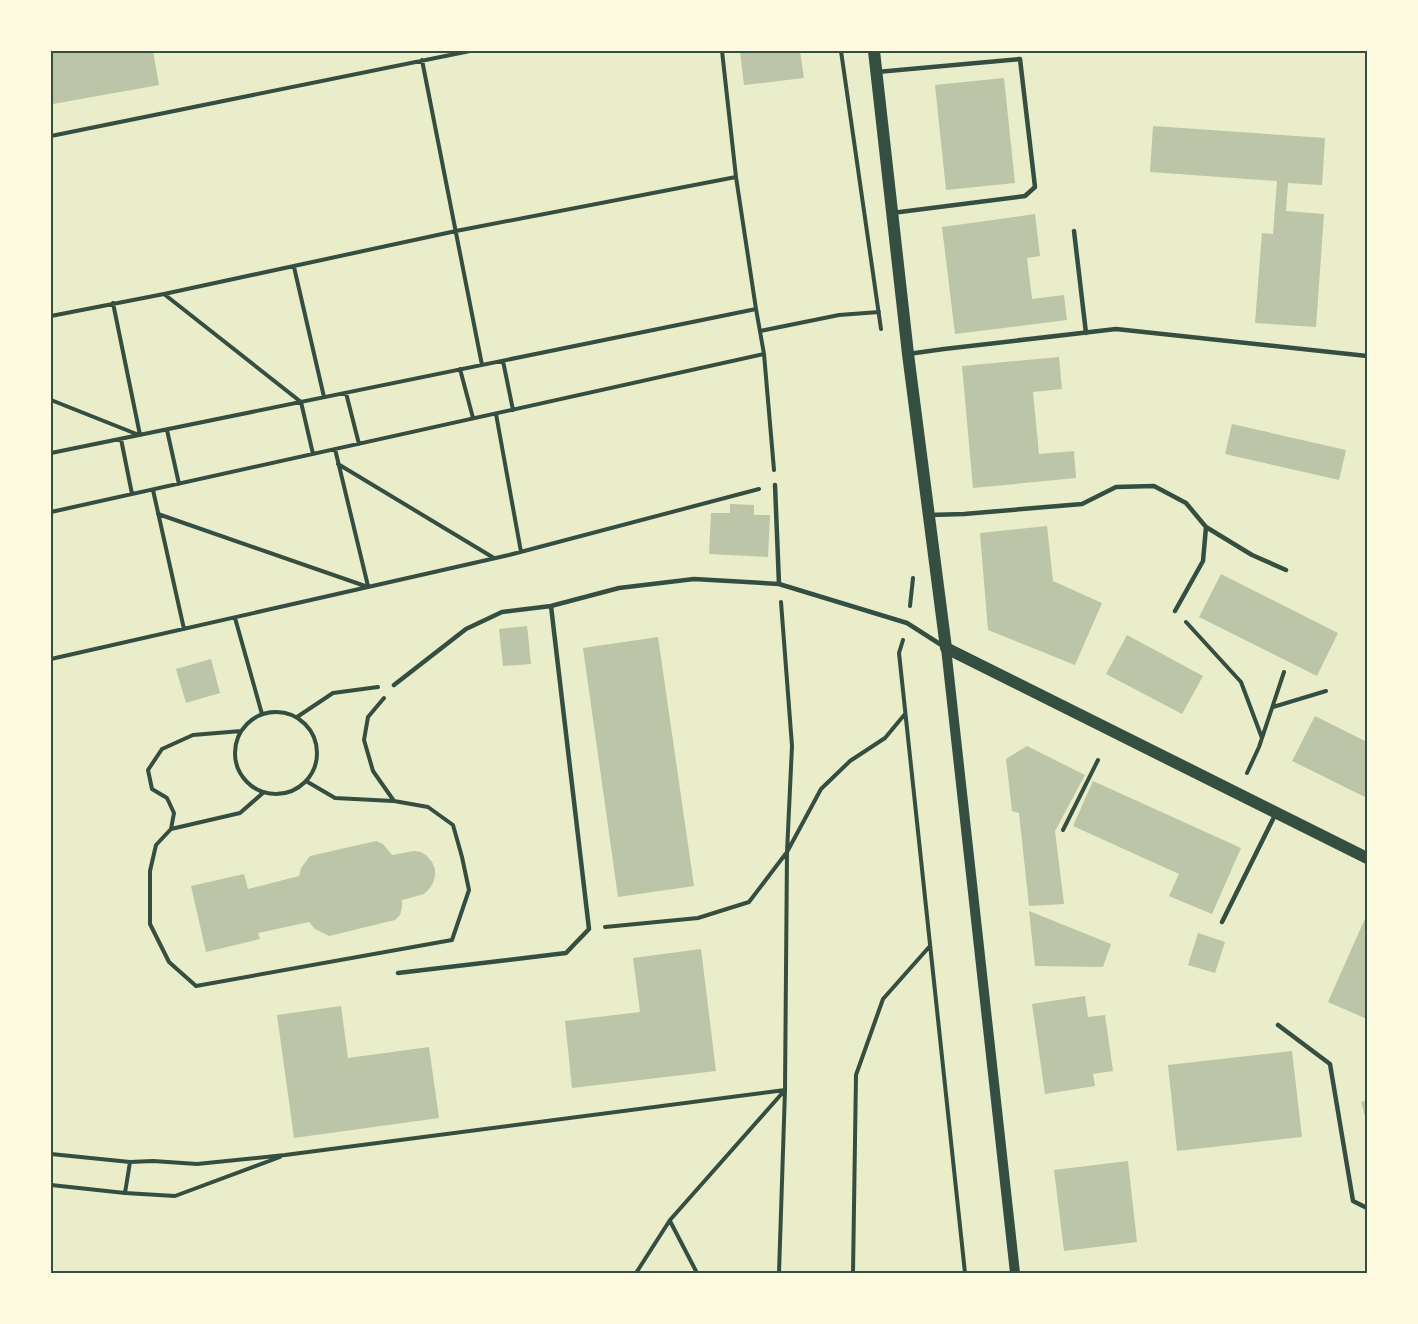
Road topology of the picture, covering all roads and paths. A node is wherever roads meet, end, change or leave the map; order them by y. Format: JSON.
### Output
{"nodes":[{"id":1,"x":470,"y":51,"type":"edge"},
{"id":2,"x":722,"y":51,"type":"edge"},
{"id":3,"x":841,"y":51,"type":"edge"},
{"id":4,"x":874,"y":51,"type":"edge"},
{"id":5,"x":422,"y":60,"type":"junction"},
{"id":6,"x":876,"y":72,"type":"junction"},
{"id":7,"x":51,"y":136,"type":"edge"},
{"id":8,"x":736,"y":177,"type":"junction"},
{"id":9,"x":892,"y":213,"type":"junction"},
{"id":10,"x":456,"y":231,"type":"junction"},
{"id":11,"x":1074,"y":231,"type":"dead end"},
{"id":12,"x":294,"y":266,"type":"junction"},
{"id":13,"x":164,"y":294,"type":"junction"},
{"id":14,"x":113,"y":303,"type":"junction"},
{"id":15,"x":756,"y":309,"type":"junction"},
{"id":16,"x":879,"y":312,"type":"junction"},
{"id":17,"x":51,"y":316,"type":"edge"},
{"id":18,"x":760,"y":332,"type":"junction"},
{"id":19,"x":1086,"y":333,"type":"junction"},
{"id":20,"x":882,"y":336,"type":"dead end"},
{"id":21,"x":764,"y":354,"type":"junction"},
{"id":22,"x":908,"y":354,"type":"junction"},
{"id":23,"x":1367,"y":356,"type":"edge"},
{"id":24,"x":502,"y":361,"type":"junction"},
{"id":25,"x":482,"y":365,"type":"junction"},
{"id":26,"x":460,"y":369,"type":"junction"},
{"id":27,"x":346,"y":393,"type":"junction"},
{"id":28,"x":324,"y":397,"type":"junction"},
{"id":29,"x":51,"y":400,"type":"edge"},
{"id":30,"x":301,"y":402,"type":"junction"},
{"id":31,"x":513,"y":410,"type":"junction"},
{"id":32,"x":496,"y":413,"type":"junction"},
{"id":33,"x":473,"y":418,"type":"junction"},
{"id":34,"x":167,"y":430,"type":"junction"},
{"id":35,"x":140,"y":435,"type":"junction"},
{"id":36,"x":121,"y":439,"type":"junction"},
{"id":37,"x":359,"y":444,"type":"junction"},
{"id":38,"x":335,"y":449,"type":"junction"},
{"id":39,"x":51,"y":453,"type":"edge"},
{"id":40,"x":313,"y":454,"type":"junction"},
{"id":41,"x":338,"y":464,"type":"junction"},
{"id":42,"x":179,"y":484,"type":"junction"},
{"id":43,"x":775,"y":484,"type":"junction"},
{"id":44,"x":153,"y":490,"type":"junction"},
{"id":45,"x":132,"y":494,"type":"junction"},
{"id":46,"x":51,"y":512,"type":"edge"},
{"id":47,"x":158,"y":514,"type":"junction"},
{"id":48,"x":929,"y":515,"type":"junction"},
{"id":49,"x":1206,"y":527,"type":"junction"},
{"id":50,"x":521,"y":552,"type":"junction"},
{"id":51,"x":495,"y":558,"type":"junction"},
{"id":52,"x":912,"y":568,"type":"dead end"},
{"id":53,"x":1286,"y":570,"type":"dead end"},
{"id":54,"x":779,"y":584,"type":"junction"},
{"id":55,"x":368,"y":587,"type":"junction"},
{"id":56,"x":551,"y":606,"type":"junction"},
{"id":57,"x":1175,"y":611,"type":"joint"},
{"id":58,"x":235,"y":618,"type":"junction"},
{"id":59,"x":908,"y":623,"type":"junction"},
{"id":60,"x":184,"y":629,"type":"junction"},
{"id":61,"x":946,"y":648,"type":"junction"},
{"id":62,"x":51,"y":659,"type":"edge"},
{"id":63,"x":1284,"y":672,"type":"dead end"},
{"id":64,"x":393,"y":685,"type":"junction"},
{"id":65,"x":1326,"y":691,"type":"dead end"},
{"id":66,"x":1272,"y":708,"type":"junction"},
{"id":67,"x":906,"y":713,"type":"junction"},
{"id":68,"x":261,"y":714,"type":"junction"},
{"id":69,"x":297,"y":717,"type":"junction"},
{"id":70,"x":240,"y":731,"type":"junction"},
{"id":71,"x":1262,"y":738,"type":"junction"},
{"id":72,"x":1098,"y":760,"type":"dead end"},
{"id":73,"x":1247,"y":773,"type":"dead end"},
{"id":74,"x":306,"y":781,"type":"junction"},
{"id":75,"x":264,"y":792,"type":"junction"},
{"id":76,"x":394,"y":801,"type":"junction"},
{"id":77,"x":1276,"y":813,"type":"junction"},
{"id":78,"x":171,"y":829,"type":"junction"},
{"id":79,"x":1063,"y":830,"type":"dead end"},
{"id":80,"x":787,"y":852,"type":"junction"},
{"id":81,"x":1367,"y":858,"type":"edge"},
{"id":82,"x":1222,"y":922,"type":"dead end"},
{"id":83,"x":589,"y":929,"type":"junction"},
{"id":84,"x":930,"y":946,"type":"junction"},
{"id":85,"x":398,"y":973,"type":"dead end"},
{"id":86,"x":1278,"y":1025,"type":"dead end"},
{"id":87,"x":785,"y":1090,"type":"junction"},
{"id":88,"x":51,"y":1154,"type":"edge"},
{"id":89,"x":285,"y":1155,"type":"junction"},
{"id":90,"x":130,"y":1162,"type":"junction"},
{"id":91,"x":51,"y":1185,"type":"edge"},
{"id":92,"x":126,"y":1193,"type":"junction"},
{"id":93,"x":1367,"y":1208,"type":"edge"},
{"id":94,"x":670,"y":1220,"type":"junction"},
{"id":95,"x":636,"y":1273,"type":"edge"},
{"id":96,"x":697,"y":1273,"type":"edge"},
{"id":97,"x":779,"y":1273,"type":"edge"},
{"id":98,"x":853,"y":1273,"type":"edge"},
{"id":99,"x":965,"y":1273,"type":"edge"},
{"id":100,"x":1015,"y":1273,"type":"edge"}],
"edges":[{"from":1,"to":5,"type":"path"},
{"from":2,"to":8,"type":"path"},
{"from":3,"to":16,"type":"path"},
{"from":4,"to":6,"type":"main road"},
{"from":5,"to":7,"type":"path"},
{"from":5,"to":10,"type":"path"},
{"from":6,"to":9,"type":"main road"},
{"from":6,"to":9,"type":"lane"},
{"from":8,"to":10,"type":"path"},
{"from":8,"to":15,"type":"path"},
{"from":9,"to":22,"type":"main road"},
{"from":10,"to":12,"type":"path"},
{"from":10,"to":25,"type":"path"},
{"from":11,"to":19,"type":"lane"},
{"from":12,"to":13,"type":"path"},
{"from":12,"to":28,"type":"path"},
{"from":13,"to":14,"type":"path"},
{"from":13,"to":30,"type":"path"},
{"from":14,"to":17,"type":"path"},
{"from":14,"to":35,"type":"path"},
{"from":15,"to":18,"type":"path"},
{"from":15,"to":24,"type":"path"},
{"from":16,"to":18,"type":"path"},
{"from":16,"to":20,"type":"path"},
{"from":18,"to":21,"type":"path"},
{"from":19,"to":22,"type":"lane"},
{"from":19,"to":23,"type":"lane"},
{"from":21,"to":31,"type":"path"},
{"from":21,"to":43,"type":"path"},
{"from":22,"to":48,"type":"main road"},
{"from":24,"to":25,"type":"path"},
{"from":24,"to":31,"type":"path"},
{"from":25,"to":26,"type":"path"},
{"from":26,"to":27,"type":"path"},
{"from":26,"to":33,"type":"path"},
{"from":27,"to":28,"type":"path"},
{"from":27,"to":37,"type":"path"},
{"from":28,"to":30,"type":"path"},
{"from":29,"to":35,"type":"path"},
{"from":30,"to":34,"type":"path"},
{"from":30,"to":40,"type":"path"},
{"from":31,"to":32,"type":"path"},
{"from":32,"to":33,"type":"path"},
{"from":32,"to":50,"type":"path"},
{"from":33,"to":37,"type":"path"},
{"from":34,"to":35,"type":"path"},
{"from":34,"to":42,"type":"path"},
{"from":35,"to":36,"type":"path"},
{"from":36,"to":39,"type":"path"},
{"from":36,"to":45,"type":"path"},
{"from":37,"to":38,"type":"path"},
{"from":38,"to":40,"type":"path"},
{"from":38,"to":41,"type":"path"},
{"from":40,"to":42,"type":"path"},
{"from":41,"to":51,"type":"path"},
{"from":41,"to":55,"type":"path"},
{"from":42,"to":44,"type":"path"},
{"from":43,"to":50,"type":"path"},
{"from":43,"to":54,"type":"lane"},
{"from":44,"to":45,"type":"path"},
{"from":44,"to":47,"type":"path"},
{"from":45,"to":46,"type":"path"},
{"from":47,"to":55,"type":"path"},
{"from":47,"to":60,"type":"path"},
{"from":48,"to":49,"type":"lane"},
{"from":48,"to":61,"type":"main road"},
{"from":49,"to":53,"type":"lane"},
{"from":49,"to":57,"type":"lane"},
{"from":50,"to":51,"type":"path"},
{"from":51,"to":55,"type":"path"},
{"from":52,"to":59,"type":"path"},
{"from":54,"to":56,"type":"lane"},
{"from":54,"to":59,"type":"lane"},
{"from":54,"to":80,"type":"path"},
{"from":55,"to":58,"type":"path"},
{"from":56,"to":64,"type":"lane"},
{"from":56,"to":83,"type":"lane"},
{"from":57,"to":71,"type":"path"},
{"from":58,"to":60,"type":"path"},
{"from":58,"to":68,"type":"path"},
{"from":59,"to":61,"type":"lane"},
{"from":59,"to":67,"type":"path"},
{"from":60,"to":62,"type":"path"},
{"from":61,"to":77,"type":"main road"},
{"from":61,"to":100,"type":"street"},
{"from":63,"to":66,"type":"path"},
{"from":64,"to":69,"type":"path"},
{"from":64,"to":76,"type":"path"},
{"from":65,"to":66,"type":"path"},
{"from":66,"to":71,"type":"path"},
{"from":67,"to":80,"type":"path"},
{"from":67,"to":84,"type":"path"},
{"from":68,"to":69,"type":"path"},
{"from":68,"to":70,"type":"path"},
{"from":69,"to":74,"type":"path"},
{"from":70,"to":75,"type":"path"},
{"from":70,"to":78,"type":"path"},
{"from":71,"to":73,"type":"path"},
{"from":72,"to":79,"type":"path"},
{"from":74,"to":75,"type":"path"},
{"from":74,"to":76,"type":"path"},
{"from":75,"to":78,"type":"path"},
{"from":76,"to":78,"type":"path"},
{"from":77,"to":81,"type":"main road"},
{"from":77,"to":82,"type":"lane"},
{"from":80,"to":83,"type":"path"},
{"from":80,"to":87,"type":"path"},
{"from":83,"to":85,"type":"lane"},
{"from":84,"to":98,"type":"path"},
{"from":84,"to":99,"type":"path"},
{"from":86,"to":93,"type":"lane"},
{"from":87,"to":89,"type":"path"},
{"from":87,"to":94,"type":"path"},
{"from":87,"to":97,"type":"path"},
{"from":88,"to":90,"type":"path"},
{"from":89,"to":90,"type":"path"},
{"from":89,"to":92,"type":"path"},
{"from":90,"to":92,"type":"path"},
{"from":91,"to":92,"type":"path"},
{"from":94,"to":95,"type":"path"},
{"from":94,"to":96,"type":"path"}]}
